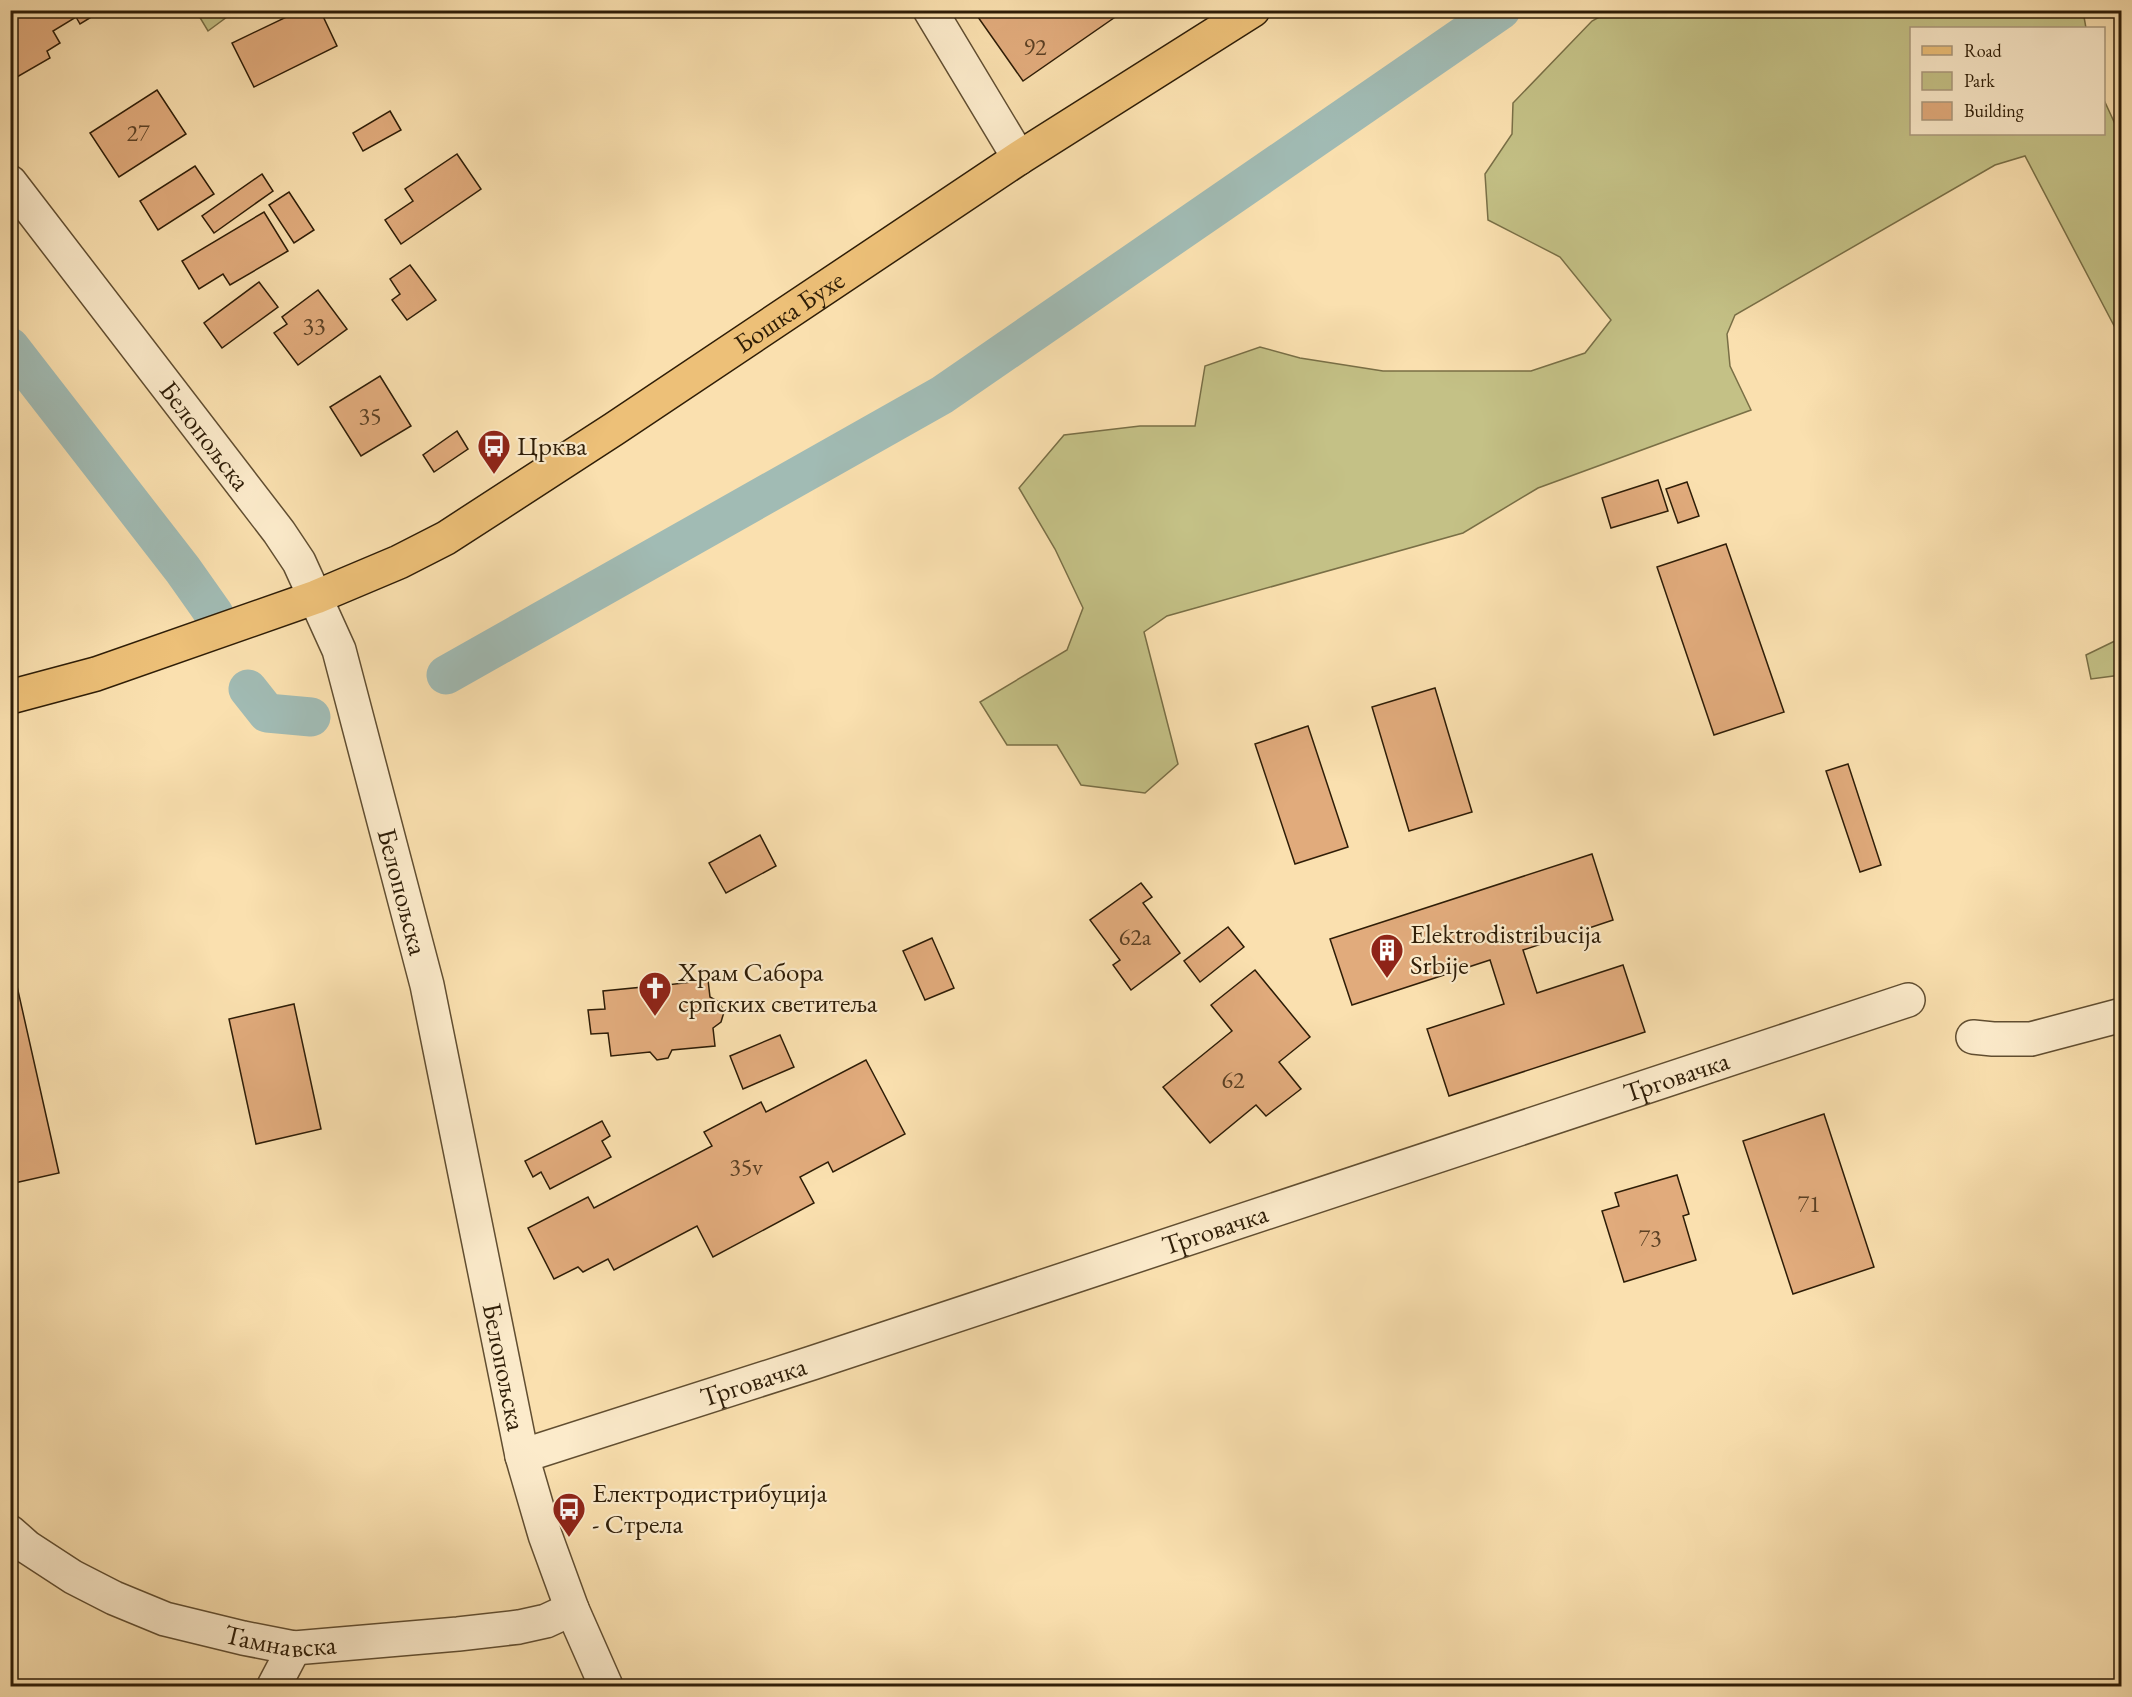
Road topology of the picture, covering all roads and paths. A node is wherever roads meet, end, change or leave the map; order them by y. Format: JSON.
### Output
{"nodes":[{"id":1,"x":930,"y":10,"type":"edge"},
{"id":2,"x":1253,"y":10,"type":"edge"},
{"id":3,"x":1018,"y":158,"type":"junction"},
{"id":4,"x":10,"y":182,"type":"edge"},
{"id":5,"x":316,"y":597,"type":"junction"},
{"id":6,"x":10,"y":697,"type":"edge"},
{"id":7,"x":1908,"y":1000,"type":"dead end"},
{"id":8,"x":2121,"y":1015,"type":"edge"},
{"id":9,"x":1973,"y":1037,"type":"dead end"},
{"id":10,"x":522,"y":1456,"type":"junction"},
{"id":11,"x":10,"y":1532,"type":"edge"},
{"id":12,"x":572,"y":1609,"type":"junction"},
{"id":13,"x":294,"y":1648,"type":"junction"},
{"id":14,"x":274,"y":1686,"type":"edge"},
{"id":15,"x":606,"y":1686,"type":"edge"}],
"edges":[{"from":1,"to":3,"type":"street"},
{"from":2,"to":3,"type":"main road","name":"Бошка Бухе"},
{"from":3,"to":5,"type":"main road","name":"Бошка Бухе"},
{"from":4,"to":5,"type":"street","name":"Белопољска"},
{"from":5,"to":6,"type":"main road","name":"Бошка Бухе"},
{"from":5,"to":10,"type":"street","name":"Белопољска"},
{"from":7,"to":10,"type":"street","name":"Трговачка"},
{"from":8,"to":9,"type":"street"},
{"from":10,"to":12,"type":"street","name":"Белопољска"},
{"from":11,"to":13,"type":"street","name":"Тамнавска"},
{"from":12,"to":13,"type":"street","name":"Тамнавска"},
{"from":12,"to":15,"type":"street","name":"Белопољска"},
{"from":13,"to":14,"type":"street"}]}
